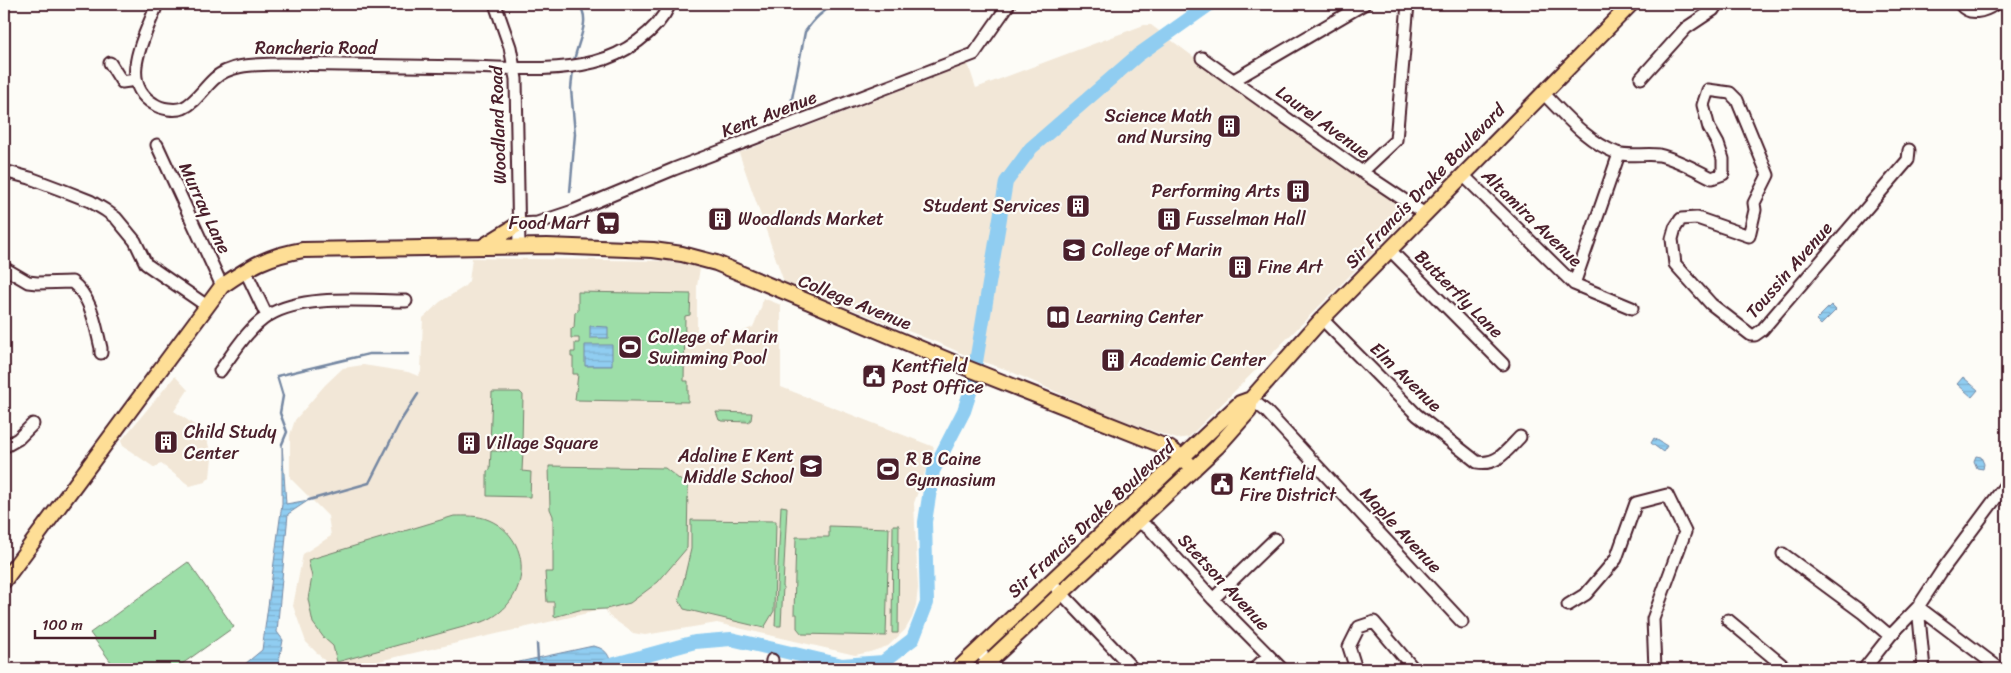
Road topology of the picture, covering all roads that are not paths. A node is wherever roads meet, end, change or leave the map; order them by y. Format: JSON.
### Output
{"nodes":[{"id":1,"x":157,"y":4,"type":"edge"},
{"id":2,"x":494,"y":4,"type":"edge"},
{"id":3,"x":670,"y":4,"type":"edge"},
{"id":4,"x":1009,"y":4,"type":"edge"},
{"id":5,"x":1364,"y":4,"type":"edge"},
{"id":6,"x":1408,"y":4,"type":"edge"},
{"id":7,"x":1630,"y":4,"type":"edge"},
{"id":8,"x":1717,"y":4,"type":"edge"},
{"id":9,"x":1960,"y":4,"type":"edge"},
{"id":10,"x":1994,"y":4,"type":"edge"},
{"id":11,"x":1202,"y":58,"type":"dead end"},
{"id":12,"x":110,"y":63,"type":"dead end"},
{"id":13,"x":515,"y":68,"type":"junction"},
{"id":14,"x":1641,"y":78,"type":"dead end"},
{"id":15,"x":136,"y":80,"type":"junction"},
{"id":16,"x":1234,"y":80,"type":"junction"},
{"id":17,"x":1543,"y":94,"type":"junction"},
{"id":18,"x":157,"y":145,"type":"dead end"},
{"id":19,"x":1909,"y":150,"type":"dead end"},
{"id":20,"x":1619,"y":154,"type":"junction"},
{"id":21,"x":4,"y":172,"type":"edge"},
{"id":22,"x":1362,"y":172,"type":"junction"},
{"id":23,"x":1463,"y":175,"type":"junction"},
{"id":24,"x":1425,"y":214,"type":"junction"},
{"id":25,"x":518,"y":224,"type":"junction"},
{"id":26,"x":482,"y":247,"type":"junction"},
{"id":27,"x":519,"y":247,"type":"junction"},
{"id":28,"x":1390,"y":250,"type":"junction"},
{"id":29,"x":4,"y":268,"type":"edge"},
{"id":30,"x":245,"y":270,"type":"junction"},
{"id":31,"x":1574,"y":284,"type":"junction"},
{"id":32,"x":222,"y":286,"type":"junction"},
{"id":33,"x":406,"y":301,"type":"dead end"},
{"id":34,"x":207,"y":306,"type":"junction"},
{"id":35,"x":1632,"y":308,"type":"dead end"},
{"id":36,"x":267,"y":316,"type":"junction"},
{"id":37,"x":1322,"y":318,"type":"junction"},
{"id":38,"x":100,"y":352,"type":"dead end"},
{"id":39,"x":1503,"y":364,"type":"dead end"},
{"id":40,"x":220,"y":371,"type":"dead end"},
{"id":41,"x":1251,"y":398,"type":"junction"},
{"id":42,"x":33,"y":424,"type":"dead end"},
{"id":43,"x":1520,"y":437,"type":"dead end"},
{"id":44,"x":4,"y":447,"type":"edge"},
{"id":45,"x":1183,"y":458,"type":"junction"},
{"id":46,"x":1194,"y":469,"type":"junction"},
{"id":47,"x":2007,"y":483,"type":"edge"},
{"id":48,"x":1138,"y":522,"type":"junction"},
{"id":49,"x":1275,"y":539,"type":"dead end"},
{"id":50,"x":1783,"y":554,"type":"dead end"},
{"id":51,"x":6,"y":574,"type":"edge"},
{"id":52,"x":1050,"y":582,"type":"junction"},
{"id":53,"x":1061,"y":594,"type":"junction"},
{"id":54,"x":1213,"y":599,"type":"junction"},
{"id":55,"x":1568,"y":605,"type":"dead end"},
{"id":56,"x":1918,"y":607,"type":"junction"},
{"id":57,"x":1728,"y":620,"type":"dead end"},
{"id":58,"x":1462,"y":622,"type":"dead end"},
{"id":59,"x":1890,"y":636,"type":"junction"},
{"id":60,"x":978,"y":651,"type":"junction"},
{"id":61,"x":1268,"y":656,"type":"junction"},
{"id":62,"x":989,"y":667,"type":"edge"},
{"id":63,"x":958,"y":669,"type":"edge"},
{"id":64,"x":1133,"y":669,"type":"edge"},
{"id":65,"x":1254,"y":669,"type":"edge"},
{"id":66,"x":1282,"y":669,"type":"edge"},
{"id":67,"x":1356,"y":669,"type":"edge"},
{"id":68,"x":1414,"y":669,"type":"edge"},
{"id":69,"x":1654,"y":669,"type":"edge"},
{"id":70,"x":1787,"y":669,"type":"edge"},
{"id":71,"x":1864,"y":669,"type":"edge"},
{"id":72,"x":1924,"y":669,"type":"edge"},
{"id":73,"x":2000,"y":669,"type":"edge"}],
"edges":[{"from":1,"to":15,"type":"street"},
{"from":2,"to":13,"type":"street","name":"Woodland Road"},
{"from":3,"to":13,"type":"street","name":"Rancheria Road"},
{"from":4,"to":25,"type":"street","name":"Kent Avenue"},
{"from":5,"to":16,"type":"street"},
{"from":6,"to":22,"type":"street"},
{"from":7,"to":17,"type":"main road","name":"Sir Francis Drake Boulevard"},
{"from":8,"to":14,"type":"street"},
{"from":9,"to":10,"type":"street"},
{"from":11,"to":16,"type":"street","name":"Laurel Avenue"},
{"from":12,"to":15,"type":"street"},
{"from":13,"to":15,"type":"street","name":"Rancheria Road"},
{"from":13,"to":25,"type":"street","name":"Woodland Road"},
{"from":16,"to":22,"type":"street","name":"Laurel Avenue"},
{"from":17,"to":20,"type":"street","name":"Toussin Avenue"},
{"from":17,"to":23,"type":"main road","name":"Sir Francis Drake Boulevard"},
{"from":18,"to":32,"type":"street","name":"Murray Lane"},
{"from":19,"to":20,"type":"street","name":"Toussin Avenue"},
{"from":20,"to":31,"type":"street"},
{"from":21,"to":34,"type":"street"},
{"from":22,"to":24,"type":"street","name":"Laurel Avenue"},
{"from":23,"to":24,"type":"main road","name":"Sir Francis Drake Boulevard"},
{"from":23,"to":31,"type":"street","name":"Altamira Avenue"},
{"from":24,"to":28,"type":"main road","name":"Sir Francis Drake Boulevard"},
{"from":25,"to":26,"type":"main road"},
{"from":25,"to":27,"type":"street","name":"Woodland Road"},
{"from":26,"to":27,"type":"main road","name":"College Avenue"},
{"from":26,"to":30,"type":"main road","name":"College Avenue"},
{"from":27,"to":45,"type":"main road","name":"College Avenue"},
{"from":28,"to":37,"type":"main road","name":"Sir Francis Drake Boulevard"},
{"from":28,"to":39,"type":"street","name":"Butterfly Lane"},
{"from":29,"to":38,"type":"street"},
{"from":30,"to":32,"type":"main road","name":"College Avenue"},
{"from":30,"to":36,"type":"street","name":"Murray Lane"},
{"from":31,"to":35,"type":"street","name":"Altamira Avenue"},
{"from":32,"to":34,"type":"main road","name":"College Avenue"},
{"from":33,"to":36,"type":"street"},
{"from":34,"to":51,"type":"main road","name":"College Avenue"},
{"from":36,"to":40,"type":"street"},
{"from":37,"to":41,"type":"main road","name":"Sir Francis Drake Boulevard"},
{"from":37,"to":43,"type":"street","name":"Elm Avenue"},
{"from":41,"to":45,"type":"main road","name":"Sir Francis Drake Boulevard"},
{"from":41,"to":46,"type":"main road","name":"Sir Francis Drake Boulevard"},
{"from":41,"to":58,"type":"street","name":"Maple Avenue"},
{"from":42,"to":44,"type":"street"},
{"from":45,"to":46,"type":"main road","name":"College Avenue"},
{"from":45,"to":52,"type":"main road","name":"Sir Francis Drake Boulevard"},
{"from":46,"to":48,"type":"main road","name":"Sir Francis Drake Boulevard"},
{"from":47,"to":56,"type":"street"},
{"from":48,"to":53,"type":"main road","name":"Sir Francis Drake Boulevard"},
{"from":48,"to":54,"type":"street","name":"Stetson Avenue"},
{"from":49,"to":54,"type":"street"},
{"from":50,"to":59,"type":"street"},
{"from":52,"to":53,"type":"street"},
{"from":52,"to":60,"type":"main road","name":"Sir Francis Drake Boulevard"},
{"from":53,"to":62,"type":"main road","name":"Sir Francis Drake Boulevard"},
{"from":53,"to":64,"type":"street"},
{"from":54,"to":61,"type":"street","name":"Stetson Avenue"},
{"from":55,"to":69,"type":"street"},
{"from":56,"to":59,"type":"street"},
{"from":56,"to":72,"type":"street"},
{"from":56,"to":73,"type":"street"},
{"from":57,"to":70,"type":"street"},
{"from":59,"to":71,"type":"street"},
{"from":60,"to":62,"type":"street"},
{"from":60,"to":63,"type":"main road","name":"Sir Francis Drake Boulevard"},
{"from":61,"to":65,"type":"street"},
{"from":61,"to":66,"type":"street","name":"Stetson Avenue"},
{"from":67,"to":68,"type":"street"}]}
